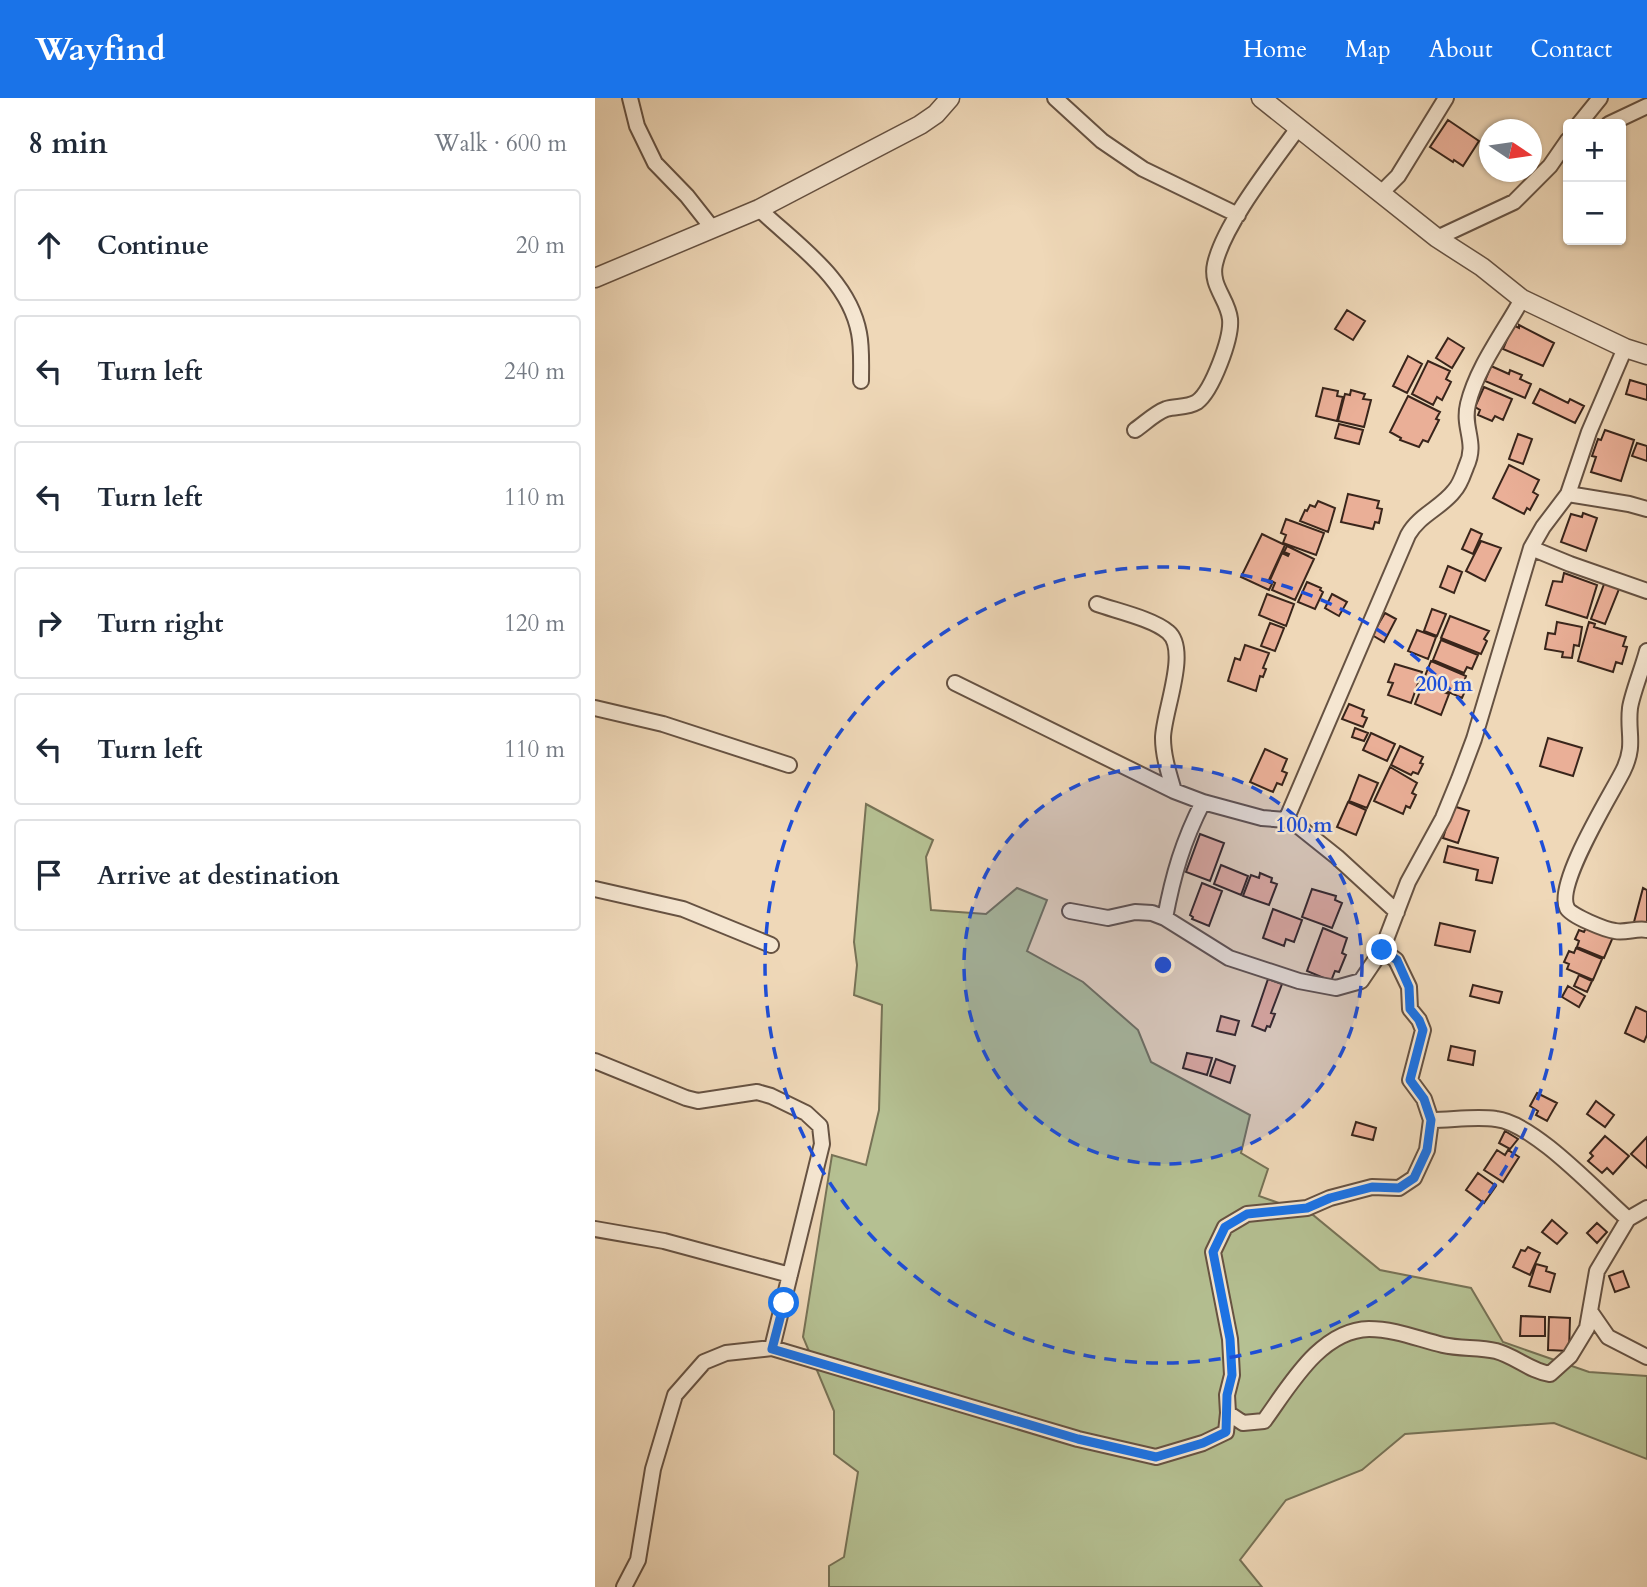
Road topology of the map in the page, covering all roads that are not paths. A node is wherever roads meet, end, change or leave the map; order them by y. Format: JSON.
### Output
{"nodes":[{"id":1,"x":630,"y":98,"type":"edge"},
{"id":2,"x":950,"y":98,"type":"edge"},
{"id":3,"x":1055,"y":98,"type":"edge"},
{"id":4,"x":1261,"y":98,"type":"edge"},
{"id":5,"x":1446,"y":98,"type":"edge"},
{"id":6,"x":1600,"y":98,"type":"edge"},
{"id":7,"x":1647,"y":106,"type":"edge"},
{"id":8,"x":1583,"y":119,"type":"edge"},
{"id":9,"x":1620,"y":119,"type":"edge"},
{"id":10,"x":1298,"y":128,"type":"junction"},
{"id":11,"x":1563,"y":149,"type":"edge"},
{"id":12,"x":1382,"y":192,"type":"junction"},
{"id":13,"x":759,"y":209,"type":"junction"},
{"id":14,"x":1238,"y":215,"type":"junction"},
{"id":15,"x":713,"y":229,"type":"junction"},
{"id":16,"x":1437,"y":238,"type":"junction"},
{"id":17,"x":595,"y":278,"type":"edge"},
{"id":18,"x":1522,"y":299,"type":"junction"},
{"id":19,"x":1625,"y":348,"type":"junction"},
{"id":20,"x":1647,"y":355,"type":"edge"},
{"id":21,"x":861,"y":381,"type":"dead end"},
{"id":22,"x":1135,"y":430,"type":"dead end"},
{"id":23,"x":1568,"y":495,"type":"junction"},
{"id":24,"x":1647,"y":509,"type":"edge"},
{"id":25,"x":1531,"y":548,"type":"junction"},
{"id":26,"x":1647,"y":590,"type":"edge"},
{"id":27,"x":1097,"y":604,"type":"dead end"},
{"id":28,"x":1647,"y":651,"type":"edge"},
{"id":29,"x":955,"y":683,"type":"dead end"},
{"id":30,"x":595,"y":708,"type":"edge"},
{"id":31,"x":789,"y":765,"type":"dead end"},
{"id":32,"x":1174,"y":791,"type":"junction"},
{"id":33,"x":1203,"y":802,"type":"junction"},
{"id":34,"x":1286,"y":821,"type":"junction"},
{"id":35,"x":595,"y":889,"type":"edge"},
{"id":36,"x":1070,"y":911,"type":"dead end"},
{"id":37,"x":1397,"y":912,"type":"junction"},
{"id":38,"x":1165,"y":918,"type":"junction"},
{"id":39,"x":1647,"y":930,"type":"edge"},
{"id":40,"x":771,"y":945,"type":"dead end"},
{"id":41,"x":1382,"y":950,"type":"junction"},
{"id":42,"x":595,"y":1061,"type":"edge"},
{"id":43,"x":1431,"y":1120,"type":"junction"},
{"id":44,"x":1647,"y":1208,"type":"edge"},
{"id":45,"x":1628,"y":1219,"type":"junction"},
{"id":46,"x":595,"y":1229,"type":"edge"},
{"id":47,"x":790,"y":1275,"type":"junction"},
{"id":48,"x":1590,"y":1311,"type":"junction"},
{"id":49,"x":772,"y":1349,"type":"junction"},
{"id":50,"x":1647,"y":1357,"type":"edge"},
{"id":51,"x":1227,"y":1413,"type":"junction"},
{"id":52,"x":624,"y":1587,"type":"edge"}],
"edges":[{"from":1,"to":15,"type":"street"},
{"from":2,"to":13,"type":"street"},
{"from":3,"to":14,"type":"street"},
{"from":4,"to":10,"type":"street"},
{"from":5,"to":12,"type":"street"},
{"from":6,"to":8,"type":"street"},
{"from":7,"to":9,"type":"street"},
{"from":10,"to":12,"type":"street"},
{"from":10,"to":14,"type":"street"},
{"from":11,"to":16,"type":"street"},
{"from":12,"to":16,"type":"street"},
{"from":13,"to":15,"type":"street"},
{"from":13,"to":21,"type":"street"},
{"from":14,"to":22,"type":"street"},
{"from":15,"to":17,"type":"street"},
{"from":16,"to":18,"type":"street"},
{"from":18,"to":19,"type":"street"},
{"from":18,"to":34,"type":"street"},
{"from":19,"to":20,"type":"street"},
{"from":19,"to":23,"type":"street"},
{"from":23,"to":24,"type":"street"},
{"from":23,"to":25,"type":"street"},
{"from":25,"to":26,"type":"street"},
{"from":25,"to":37,"type":"street"},
{"from":27,"to":32,"type":"street"},
{"from":28,"to":39,"type":"street"},
{"from":29,"to":32,"type":"street"},
{"from":30,"to":31,"type":"street"},
{"from":32,"to":33,"type":"street"},
{"from":33,"to":34,"type":"street"},
{"from":33,"to":38,"type":"street"},
{"from":34,"to":37,"type":"street"},
{"from":35,"to":40,"type":"street"},
{"from":36,"to":38,"type":"street"},
{"from":37,"to":41,"type":"street"},
{"from":38,"to":41,"type":"street"},
{"from":41,"to":43,"type":"street"},
{"from":42,"to":47,"type":"street"},
{"from":43,"to":45,"type":"street"},
{"from":43,"to":51,"type":"street"},
{"from":44,"to":45,"type":"street"},
{"from":45,"to":48,"type":"street"},
{"from":46,"to":47,"type":"street"},
{"from":47,"to":49,"type":"street"},
{"from":48,"to":50,"type":"street"},
{"from":48,"to":51,"type":"street"},
{"from":49,"to":51,"type":"street"},
{"from":49,"to":52,"type":"street"}]}
